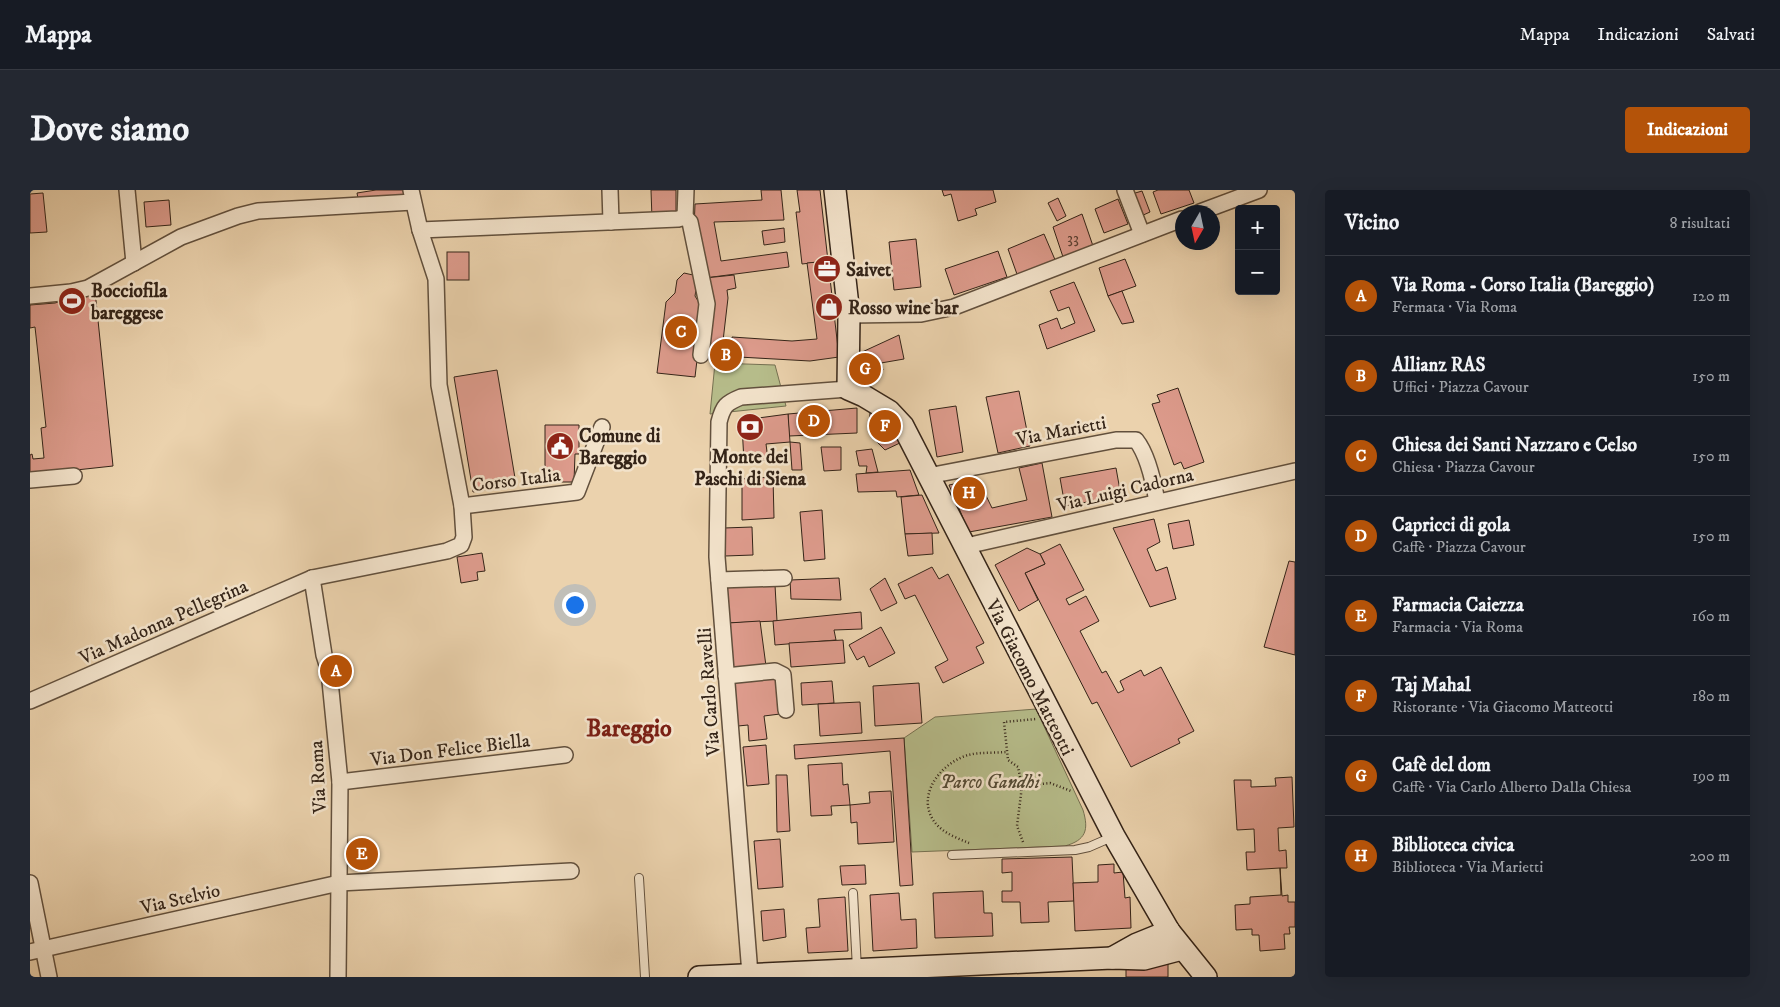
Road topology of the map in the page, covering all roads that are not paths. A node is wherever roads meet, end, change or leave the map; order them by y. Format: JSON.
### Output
{"nodes":[{"id":1,"x":127,"y":190,"type":"edge"},
{"id":2,"x":610,"y":190,"type":"edge"},
{"id":3,"x":686,"y":190,"type":"edge"},
{"id":4,"x":835,"y":190,"type":"edge"},
{"id":5,"x":1125,"y":190,"type":"edge"},
{"id":6,"x":1259,"y":190,"type":"edge"},
{"id":7,"x":412,"y":196,"type":"edge"},
{"id":8,"x":1219,"y":205,"type":"edge"},
{"id":9,"x":685,"y":217,"type":"junction"},
{"id":10,"x":611,"y":222,"type":"junction"},
{"id":11,"x":1175,"y":222,"type":"edge"},
{"id":12,"x":420,"y":230,"type":"junction"},
{"id":13,"x":1142,"y":234,"type":"junction"},
{"id":14,"x":134,"y":263,"type":"junction"},
{"id":15,"x":30,"y":296,"type":"edge"},
{"id":16,"x":849,"y":316,"type":"junction"},
{"id":17,"x":701,"y":355,"type":"dead end"},
{"id":18,"x":848,"y":389,"type":"junction"},
{"id":19,"x":602,"y":427,"type":"dead end"},
{"id":20,"x":1295,"y":471,"type":"edge"},
{"id":21,"x":74,"y":476,"type":"dead end"},
{"id":22,"x":928,"y":476,"type":"junction"},
{"id":23,"x":30,"y":480,"type":"edge"},
{"id":24,"x":1157,"y":502,"type":"junction"},
{"id":25,"x":462,"y":506,"type":"junction"},
{"id":26,"x":966,"y":550,"type":"junction"},
{"id":27,"x":312,"y":578,"type":"junction"},
{"id":28,"x":784,"y":578,"type":"dead end"},
{"id":29,"x":719,"y":580,"type":"junction"},
{"id":30,"x":726,"y":676,"type":"junction"},
{"id":31,"x":30,"y":701,"type":"edge"},
{"id":32,"x":786,"y":710,"type":"dead end"},
{"id":33,"x":565,"y":755,"type":"dead end"},
{"id":34,"x":340,"y":782,"type":"junction"},
{"id":35,"x":1114,"y":836,"type":"junction"},
{"id":36,"x":952,"y":855,"type":"dead end"},
{"id":37,"x":571,"y":871,"type":"dead end"},
{"id":38,"x":639,"y":878,"type":"dead end"},
{"id":39,"x":30,"y":883,"type":"edge"},
{"id":40,"x":339,"y":883,"type":"junction"},
{"id":41,"x":853,"y":893,"type":"dead end"},
{"id":42,"x":1169,"y":931,"type":"junction"},
{"id":43,"x":1182,"y":949,"type":"junction"},
{"id":44,"x":37,"y":950,"type":"edge"},
{"id":45,"x":1112,"y":958,"type":"junction"},
{"id":46,"x":857,"y":969,"type":"junction"},
{"id":47,"x":991,"y":970,"type":"edge"},
{"id":48,"x":909,"y":972,"type":"edge"},
{"id":49,"x":750,"y":974,"type":"junction"},
{"id":50,"x":781,"y":975,"type":"edge"},
{"id":51,"x":49,"y":977,"type":"edge"},
{"id":52,"x":338,"y":977,"type":"edge"},
{"id":53,"x":645,"y":977,"type":"edge"},
{"id":54,"x":699,"y":977,"type":"edge"},
{"id":55,"x":1206,"y":977,"type":"edge"}],
"edges":[{"from":1,"to":14,"type":"street"},
{"from":2,"to":10,"type":"street"},
{"from":3,"to":9,"type":"street"},
{"from":4,"to":16,"type":"street"},
{"from":5,"to":13,"type":"street"},
{"from":6,"to":8,"type":"street"},
{"from":7,"to":12,"type":"street"},
{"from":7,"to":14,"type":"street"},
{"from":9,"to":10,"type":"street"},
{"from":9,"to":17,"type":"street"},
{"from":10,"to":12,"type":"street"},
{"from":11,"to":13,"type":"street"},
{"from":12,"to":25,"type":"street"},
{"from":13,"to":16,"type":"street"},
{"from":14,"to":15,"type":"street"},
{"from":16,"to":18,"type":"street"},
{"from":18,"to":22,"type":"street","name":"Via Giacomo Matteotti"},
{"from":18,"to":29,"type":"street","name":"Via Carlo Ravelli"},
{"from":19,"to":25,"type":"street","name":"Corso Italia"},
{"from":20,"to":24,"type":"street","name":"Via Luigi Cadorna"},
{"from":21,"to":23,"type":"street"},
{"from":22,"to":24,"type":"street","name":"Via Marietti"},
{"from":22,"to":26,"type":"street","name":"Via Giacomo Matteotti"},
{"from":24,"to":26,"type":"street","name":"Via Luigi Cadorna"},
{"from":25,"to":27,"type":"street","name":"Corso Italia"},
{"from":26,"to":35,"type":"street","name":"Via Giacomo Matteotti"},
{"from":27,"to":31,"type":"street","name":"Via Madonna Pellegrina"},
{"from":27,"to":34,"type":"street","name":"Via Roma"},
{"from":28,"to":29,"type":"street"},
{"from":29,"to":30,"type":"street","name":"Via Carlo Ravelli"},
{"from":30,"to":32,"type":"street"},
{"from":30,"to":49,"type":"street","name":"Via Carlo Ravelli"},
{"from":33,"to":34,"type":"street","name":"Via Don Felice Biella"},
{"from":34,"to":40,"type":"street","name":"Via Roma"},
{"from":35,"to":36,"type":"lane"},
{"from":35,"to":42,"type":"street","name":"Via Giacomo Matteotti"},
{"from":37,"to":40,"type":"street","name":"Via Stelvio"},
{"from":38,"to":53,"type":"lane"},
{"from":39,"to":44,"type":"street"},
{"from":40,"to":44,"type":"street","name":"Via Stelvio"},
{"from":40,"to":52,"type":"street","name":"Via Roma"},
{"from":41,"to":46,"type":"lane"},
{"from":42,"to":43,"type":"street","name":"Via Giacomo Matteotti"},
{"from":42,"to":45,"type":"street"},
{"from":43,"to":45,"type":"street"},
{"from":43,"to":55,"type":"street","name":"Via Giacomo Matteotti"},
{"from":44,"to":51,"type":"street"},
{"from":45,"to":47,"type":"street"},
{"from":46,"to":48,"type":"street"},
{"from":46,"to":50,"type":"street"},
{"from":47,"to":48,"type":"street"},
{"from":49,"to":50,"type":"street"},
{"from":49,"to":54,"type":"street"}]}
